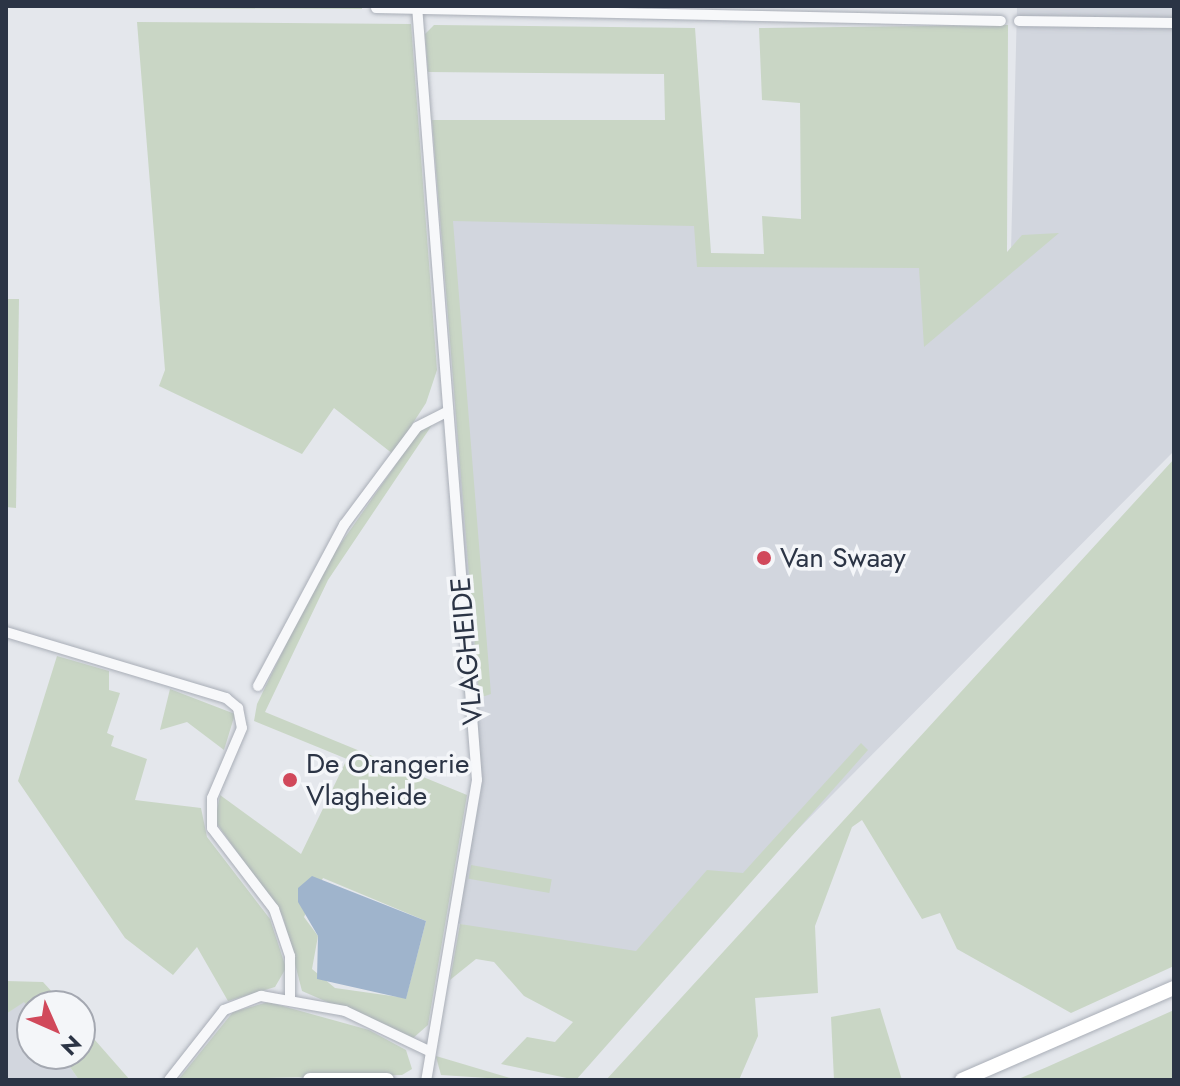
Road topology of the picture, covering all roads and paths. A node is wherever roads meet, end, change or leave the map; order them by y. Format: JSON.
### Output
{"nodes":[{"id":1,"x":376,"y":8,"type":"dead end"},
{"id":2,"x":417,"y":10,"type":"edge"},
{"id":3,"x":1001,"y":21,"type":"dead end"},
{"id":4,"x":1019,"y":21,"type":"dead end"},
{"id":5,"x":1174,"y":23,"type":"edge"},
{"id":6,"x":448,"y":411,"type":"junction"},
{"id":7,"x":6,"y":632,"type":"edge"},
{"id":8,"x":258,"y":686,"type":"dead end"},
{"id":9,"x":1174,"y":988,"type":"edge"},
{"id":10,"x":290,"y":998,"type":"junction"},
{"id":11,"x":429,"y":1051,"type":"junction"},
{"id":12,"x":169,"y":1080,"type":"edge"},
{"id":13,"x":310,"y":1080,"type":"edge"},
{"id":14,"x":387,"y":1080,"type":"edge"},
{"id":15,"x":426,"y":1080,"type":"edge"},
{"id":16,"x":962,"y":1080,"type":"edge"}],
"edges":[{"from":1,"to":2,"type":"street"},
{"from":2,"to":3,"type":"street"},
{"from":2,"to":6,"type":"street","name":"VLAGHEIDE"},
{"from":4,"to":5,"type":"street"},
{"from":6,"to":8,"type":"street"},
{"from":6,"to":11,"type":"street","name":"VLAGHEIDE"},
{"from":7,"to":10,"type":"street"},
{"from":9,"to":16,"type":"main road"},
{"from":10,"to":11,"type":"street"},
{"from":10,"to":12,"type":"street"},
{"from":11,"to":15,"type":"street","name":"VLAGHEIDE"},
{"from":13,"to":14,"type":"main road"}]}
